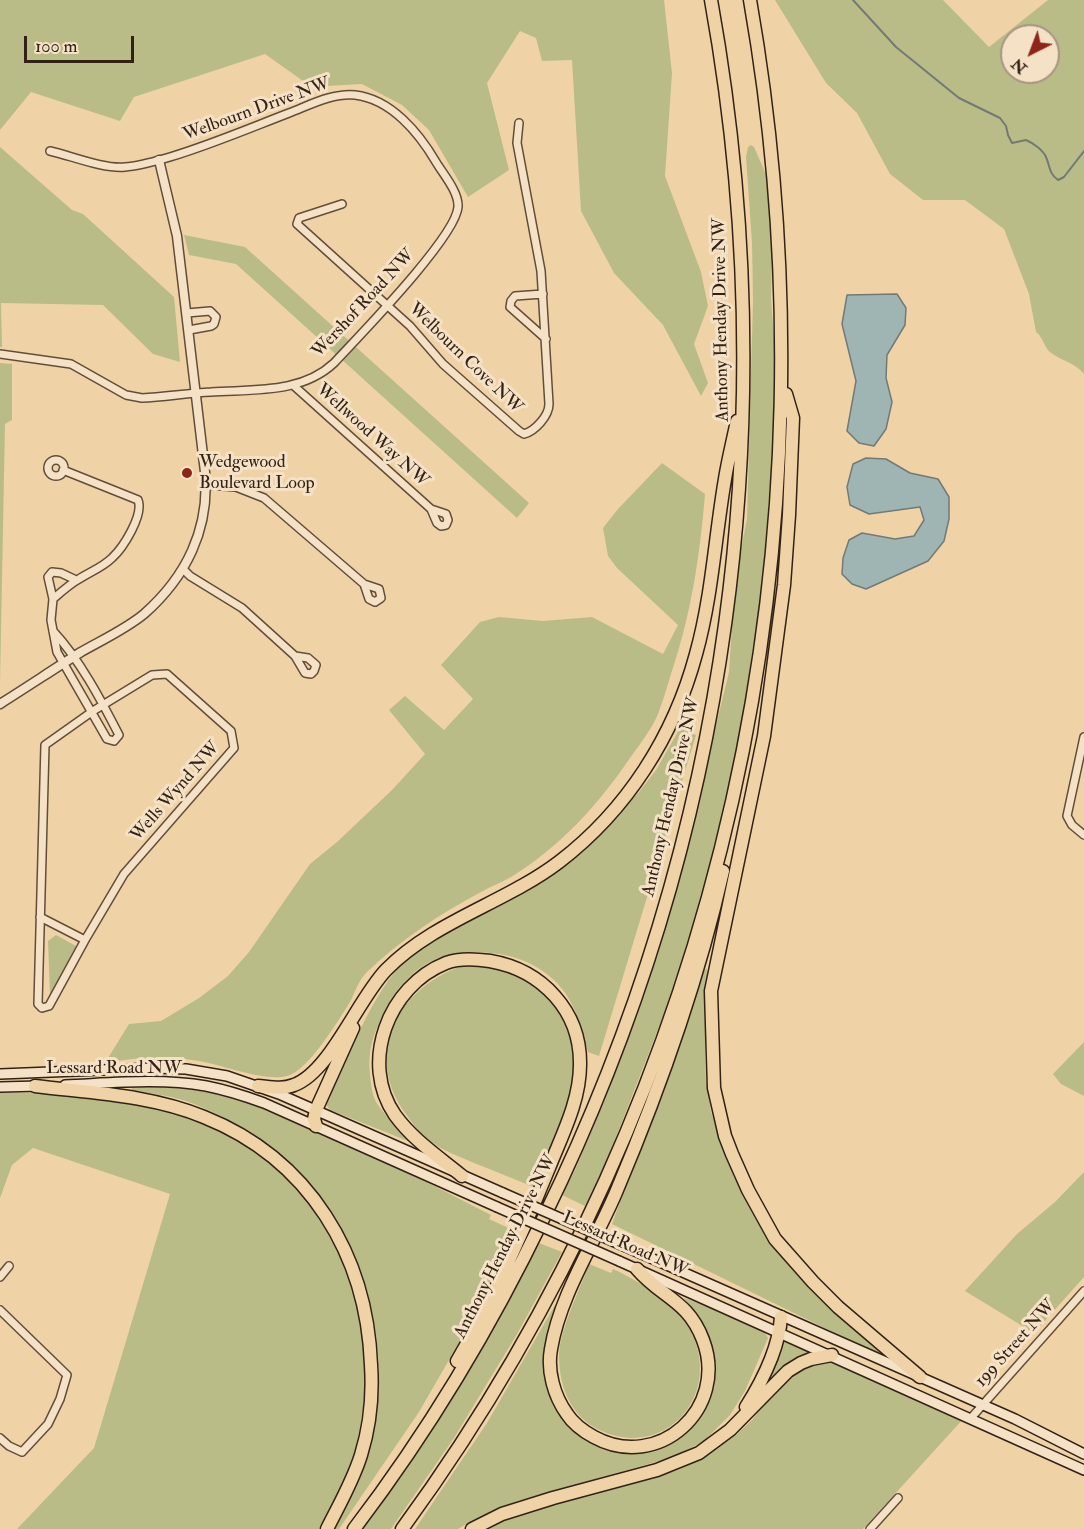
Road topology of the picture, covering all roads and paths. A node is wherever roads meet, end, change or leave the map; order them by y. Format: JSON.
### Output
{"nodes":[{"id":1,"x":711,"y":0,"type":"edge"},
{"id":2,"x":750,"y":0,"type":"edge"},
{"id":3,"x":519,"y":123,"type":"dead end"},
{"id":4,"x":50,"y":151,"type":"dead end"},
{"id":5,"x":159,"y":160,"type":"junction"},
{"id":6,"x":342,"y":204,"type":"dead end"},
{"id":7,"x":458,"y":208,"type":"joint"},
{"id":8,"x":543,"y":294,"type":"junction"},
{"id":9,"x":387,"y":305,"type":"junction"},
{"id":10,"x":186,"y":313,"type":"junction"},
{"id":11,"x":189,"y":330,"type":"junction"},
{"id":12,"x":546,"y":339,"type":"junction"},
{"id":13,"x":0,"y":354,"type":"edge"},
{"id":14,"x":782,"y":377,"type":"junction"},
{"id":15,"x":293,"y":385,"type":"junction"},
{"id":16,"x":196,"y":394,"type":"junction"},
{"id":17,"x":744,"y":394,"type":"junction"},
{"id":18,"x":63,"y":470,"type":"dead end"},
{"id":19,"x":207,"y":485,"type":"junction"},
{"id":20,"x":431,"y":509,"type":"dead end"},
{"id":21,"x":183,"y":569,"type":"junction"},
{"id":22,"x":76,"y":580,"type":"junction"},
{"id":23,"x":364,"y":584,"type":"dead end"},
{"id":24,"x":53,"y":599,"type":"junction"},
{"id":25,"x":53,"y":631,"type":"junction"},
{"id":26,"x":295,"y":656,"type":"dead end"},
{"id":27,"x":74,"y":657,"type":"junction"},
{"id":28,"x":64,"y":663,"type":"junction"},
{"id":29,"x":0,"y":704,"type":"edge"},
{"id":30,"x":104,"y":705,"type":"junction"},
{"id":31,"x":93,"y":711,"type":"junction"},
{"id":32,"x":1084,"y":737,"type":"edge"},
{"id":33,"x":733,"y":801,"type":"junction"},
{"id":34,"x":1084,"y":835,"type":"edge"},
{"id":35,"x":40,"y":917,"type":"junction"},
{"id":36,"x":85,"y":940,"type":"junction"},
{"id":37,"x":367,"y":997,"type":"junction"},
{"id":38,"x":0,"y":1074,"type":"edge"},
{"id":39,"x":35,"y":1086,"type":"junction"},
{"id":40,"x":258,"y":1086,"type":"junction"},
{"id":41,"x":0,"y":1087,"type":"edge"},
{"id":42,"x":316,"y":1110,"type":"junction"},
{"id":43,"x":316,"y":1126,"type":"junction"},
{"id":44,"x":462,"y":1176,"type":"junction"},
{"id":45,"x":9,"y":1266,"type":"dead end"},
{"id":46,"x":637,"y":1269,"type":"junction"},
{"id":47,"x":0,"y":1276,"type":"edge"},
{"id":48,"x":1084,"y":1291,"type":"edge"},
{"id":49,"x":0,"y":1311,"type":"edge"},
{"id":50,"x":781,"y":1317,"type":"junction"},
{"id":51,"x":780,"y":1332,"type":"junction"},
{"id":52,"x":832,"y":1355,"type":"junction"},
{"id":53,"x":920,"y":1377,"type":"junction"},
{"id":54,"x":982,"y":1405,"type":"junction"},
{"id":55,"x":971,"y":1418,"type":"junction"},
{"id":56,"x":730,"y":1430,"type":"junction"},
{"id":57,"x":0,"y":1438,"type":"edge"},
{"id":58,"x":1084,"y":1454,"type":"edge"},
{"id":59,"x":403,"y":1461,"type":"junction"},
{"id":60,"x":1084,"y":1470,"type":"edge"},
{"id":61,"x":898,"y":1498,"type":"dead end"},
{"id":62,"x":327,"y":1529,"type":"edge"},
{"id":63,"x":354,"y":1529,"type":"edge"},
{"id":64,"x":402,"y":1529,"type":"edge"},
{"id":65,"x":472,"y":1529,"type":"edge"},
{"id":66,"x":870,"y":1529,"type":"edge"}],
"edges":[{"from":1,"to":17,"type":"highway","name":"Anthony Henday Drive NW"},
{"from":2,"to":14,"type":"highway"},
{"from":3,"to":8,"type":"street","name":"Welbourn Cove NW"},
{"from":4,"to":5,"type":"street","name":"Welbourn Drive NW"},
{"from":5,"to":7,"type":"street","name":"Welbourn Drive NW"},
{"from":5,"to":10,"type":"street"},
{"from":6,"to":9,"type":"street"},
{"from":7,"to":9,"type":"street","name":"Wershof Road NW"},
{"from":8,"to":12,"type":"street","name":"Welbourn Cove NW"},
{"from":8,"to":12,"type":"street"},
{"from":9,"to":12,"type":"street","name":"Welbourn Cove NW"},
{"from":9,"to":15,"type":"street","name":"Wershof Road NW"},
{"from":10,"to":11,"type":"street"},
{"from":10,"to":11,"type":"street"},
{"from":11,"to":16,"type":"street"},
{"from":13,"to":16,"type":"street","name":"Wershof Road NW"},
{"from":14,"to":33,"type":"highway"},
{"from":14,"to":53,"type":"highway"},
{"from":15,"to":16,"type":"street","name":"Wershof Road NW"},
{"from":15,"to":20,"type":"street","name":"Wellwood Way NW"},
{"from":16,"to":19,"type":"street"},
{"from":17,"to":37,"type":"highway"},
{"from":17,"to":59,"type":"highway","name":"Anthony Henday Drive NW"},
{"from":18,"to":22,"type":"street"},
{"from":19,"to":21,"type":"street"},
{"from":19,"to":23,"type":"street"},
{"from":21,"to":26,"type":"street"},
{"from":21,"to":27,"type":"street"},
{"from":22,"to":24,"type":"street"},
{"from":22,"to":24,"type":"street"},
{"from":24,"to":25,"type":"street"},
{"from":25,"to":27,"type":"street"},
{"from":25,"to":28,"type":"street"},
{"from":27,"to":28,"type":"street"},
{"from":27,"to":30,"type":"street"},
{"from":28,"to":29,"type":"street"},
{"from":28,"to":31,"type":"street"},
{"from":30,"to":31,"type":"street","name":"Wells Wynd NW"},
{"from":30,"to":31,"type":"street"},
{"from":30,"to":36,"type":"street","name":"Wells Wynd NW"},
{"from":31,"to":35,"type":"street","name":"Wells Wynd NW"},
{"from":32,"to":34,"type":"street"},
{"from":33,"to":46,"type":"highway"},
{"from":33,"to":64,"type":"highway"},
{"from":35,"to":36,"type":"street"},
{"from":35,"to":36,"type":"street","name":"Wells Wynd NW"},
{"from":37,"to":40,"type":"highway"},
{"from":37,"to":42,"type":"highway"},
{"from":38,"to":40,"type":"main road","name":"Lessard Road NW"},
{"from":39,"to":41,"type":"main road","name":"Lessard Road NW"},
{"from":39,"to":43,"type":"main road","name":"Lessard Road NW"},
{"from":39,"to":62,"type":"highway"},
{"from":40,"to":42,"type":"main road","name":"Lessard Road NW"},
{"from":42,"to":43,"type":"highway"},
{"from":42,"to":44,"type":"main road","name":"Lessard Road NW"},
{"from":43,"to":46,"type":"main road","name":"Lessard Road NW","bridge":true},
{"from":44,"to":50,"type":"main road","name":"Lessard Road NW","bridge":true},
{"from":44,"to":59,"type":"highway"},
{"from":45,"to":47,"type":"street"},
{"from":46,"to":51,"type":"main road","name":"Lessard Road NW"},
{"from":48,"to":54,"type":"street","name":"199 Street NW"},
{"from":49,"to":57,"type":"street"},
{"from":50,"to":51,"type":"highway"},
{"from":50,"to":53,"type":"main road","name":"Lessard Road NW"},
{"from":51,"to":52,"type":"main road","name":"Lessard Road NW"},
{"from":51,"to":56,"type":"highway"},
{"from":52,"to":55,"type":"main road","name":"Lessard Road NW"},
{"from":52,"to":56,"type":"highway"},
{"from":53,"to":54,"type":"main road","name":"Lessard Road NW"},
{"from":54,"to":55,"type":"street","name":"199 Street NW"},
{"from":54,"to":58,"type":"main road","name":"Lessard Road NW"},
{"from":55,"to":60,"type":"main road","name":"Lessard Road NW"},
{"from":56,"to":65,"type":"highway"},
{"from":59,"to":63,"type":"highway","name":"Anthony Henday Drive NW"},
{"from":61,"to":66,"type":"street"}]}
